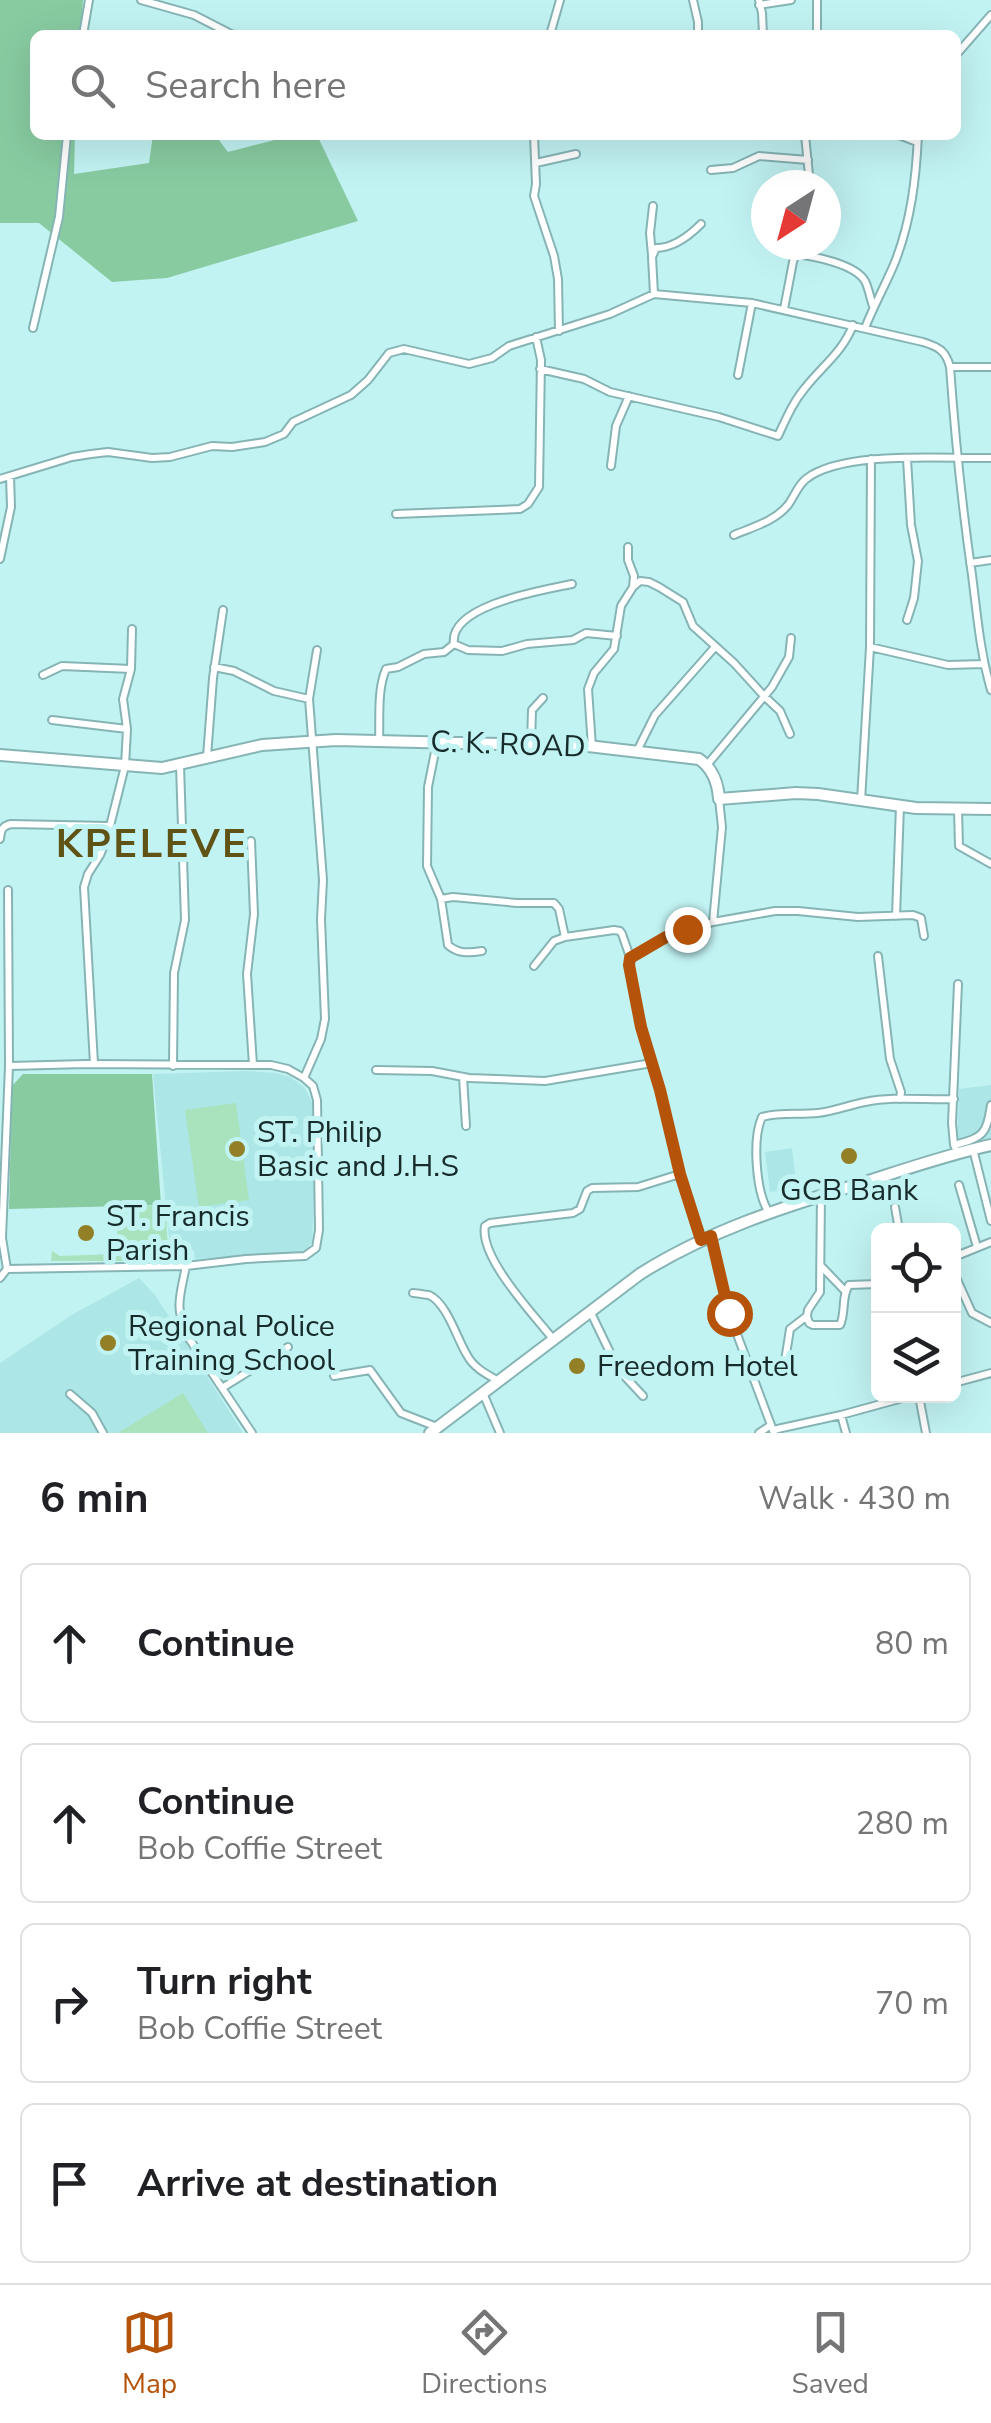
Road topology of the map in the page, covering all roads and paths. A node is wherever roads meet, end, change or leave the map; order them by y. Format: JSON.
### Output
{"nodes":[{"id":1,"x":89,"y":0,"type":"edge"},
{"id":2,"x":141,"y":0,"type":"edge"},
{"id":3,"x":560,"y":0,"type":"edge"},
{"id":4,"x":692,"y":0,"type":"edge"},
{"id":5,"x":791,"y":0,"type":"edge"},
{"id":6,"x":817,"y":0,"type":"edge"},
{"id":7,"x":759,"y":3,"type":"edge"},
{"id":8,"x":991,"y":15,"type":"edge"},
{"id":9,"x":84,"y":30,"type":"edge"},
{"id":10,"x":223,"y":30,"type":"edge"},
{"id":11,"x":551,"y":30,"type":"edge"},
{"id":12,"x":698,"y":30,"type":"edge"},
{"id":13,"x":762,"y":30,"type":"edge"},
{"id":14,"x":817,"y":30,"type":"edge"},
{"id":15,"x":978,"y":30,"type":"junction"},
{"id":16,"x":991,"y":30,"type":"edge"},
{"id":17,"x":961,"y":49,"type":"edge"},
{"id":18,"x":67,"y":140,"type":"edge"},
{"id":19,"x":534,"y":140,"type":"edge"},
{"id":20,"x":806,"y":140,"type":"edge"},
{"id":21,"x":918,"y":140,"type":"edge"},
{"id":22,"x":576,"y":154,"type":"dead end"},
{"id":23,"x":808,"y":160,"type":"junction"},
{"id":24,"x":536,"y":163,"type":"junction"},
{"id":25,"x":711,"y":170,"type":"dead end"},
{"id":26,"x":809,"y":170,"type":"edge"},
{"id":27,"x":652,"y":206,"type":"dead end"},
{"id":28,"x":702,"y":224,"type":"dead end"},
{"id":29,"x":652,"y":256,"type":"junction"},
{"id":30,"x":794,"y":260,"type":"edge"},
{"id":31,"x":823,"y":260,"type":"edge"},
{"id":32,"x":654,"y":294,"type":"junction"},
{"id":33,"x":752,"y":303,"type":"junction"},
{"id":34,"x":873,"y":307,"type":"junction"},
{"id":35,"x":784,"y":309,"type":"junction"},
{"id":36,"x":853,"y":325,"type":"junction"},
{"id":37,"x":32,"y":328,"type":"dead end"},
{"id":38,"x":865,"y":328,"type":"junction"},
{"id":39,"x":559,"y":331,"type":"junction"},
{"id":40,"x":536,"y":337,"type":"junction"},
{"id":41,"x":950,"y":367,"type":"junction"},
{"id":42,"x":991,"y":367,"type":"edge"},
{"id":43,"x":540,"y":370,"type":"junction"},
{"id":44,"x":738,"y":376,"type":"dead end"},
{"id":45,"x":629,"y":396,"type":"junction"},
{"id":46,"x":991,"y":458,"type":"edge"},
{"id":47,"x":871,"y":459,"type":"junction"},
{"id":48,"x":908,"y":459,"type":"junction"},
{"id":49,"x":957,"y":459,"type":"junction"},
{"id":50,"x":611,"y":466,"type":"dead end"},
{"id":51,"x":10,"y":476,"type":"junction"},
{"id":52,"x":0,"y":478,"type":"edge"},
{"id":53,"x":396,"y":514,"type":"dead end"},
{"id":54,"x":734,"y":536,"type":"dead end"},
{"id":55,"x":628,"y":547,"type":"dead end"},
{"id":56,"x":0,"y":559,"type":"edge"},
{"id":57,"x":991,"y":560,"type":"edge"},
{"id":58,"x":970,"y":563,"type":"junction"},
{"id":59,"x":572,"y":584,"type":"dead end"},
{"id":60,"x":633,"y":587,"type":"junction"},
{"id":61,"x":223,"y":610,"type":"dead end"},
{"id":62,"x":907,"y":620,"type":"dead end"},
{"id":63,"x":132,"y":629,"type":"dead end"},
{"id":64,"x":618,"y":636,"type":"junction"},
{"id":65,"x":790,"y":638,"type":"dead end"},
{"id":66,"x":454,"y":644,"type":"junction"},
{"id":67,"x":714,"y":647,"type":"junction"},
{"id":68,"x":870,"y":647,"type":"junction"},
{"id":69,"x":316,"y":650,"type":"dead end"},
{"id":70,"x":984,"y":664,"type":"junction"},
{"id":71,"x":214,"y":667,"type":"junction"},
{"id":72,"x":131,"y":669,"type":"junction"},
{"id":73,"x":44,"y":675,"type":"dead end"},
{"id":74,"x":991,"y":690,"type":"edge"},
{"id":75,"x":764,"y":696,"type":"junction"},
{"id":76,"x":543,"y":698,"type":"dead end"},
{"id":77,"x":309,"y":699,"type":"junction"},
{"id":78,"x":52,"y":720,"type":"dead end"},
{"id":79,"x":127,"y":730,"type":"junction"},
{"id":80,"x":790,"y":734,"type":"dead end"},
{"id":81,"x":312,"y":740,"type":"junction"},
{"id":82,"x":379,"y":740,"type":"junction"},
{"id":83,"x":437,"y":741,"type":"junction"},
{"id":84,"x":531,"y":744,"type":"junction"},
{"id":85,"x":592,"y":747,"type":"junction"},
{"id":86,"x":636,"y":752,"type":"junction"},
{"id":87,"x":0,"y":755,"type":"edge"},
{"id":88,"x":206,"y":759,"type":"junction"},
{"id":89,"x":706,"y":765,"type":"junction"},
{"id":90,"x":124,"y":766,"type":"junction"},
{"id":91,"x":180,"y":766,"type":"junction"},
{"id":92,"x":720,"y":799,"type":"junction"},
{"id":93,"x":860,"y":801,"type":"junction"},
{"id":94,"x":900,"y":806,"type":"junction"},
{"id":95,"x":958,"y":808,"type":"junction"},
{"id":96,"x":991,"y":808,"type":"edge"},
{"id":97,"x":110,"y":826,"type":"junction"},
{"id":98,"x":0,"y":839,"type":"edge"},
{"id":99,"x":250,"y":841,"type":"dead end"},
{"id":100,"x":991,"y":864,"type":"edge"},
{"id":101,"x":8,"y":890,"type":"dead end"},
{"id":102,"x":441,"y":899,"type":"junction"},
{"id":103,"x":896,"y":916,"type":"junction"},
{"id":104,"x":713,"y":922,"type":"junction"},
{"id":105,"x":564,"y":936,"type":"junction"},
{"id":106,"x":924,"y":936,"type":"dead end"},
{"id":107,"x":482,"y":950,"type":"dead end"},
{"id":108,"x":878,"y":956,"type":"dead end"},
{"id":109,"x":630,"y":958,"type":"junction"},
{"id":110,"x":534,"y":966,"type":"dead end"},
{"id":111,"x":958,"y":984,"type":"dead end"},
{"id":112,"x":652,"y":1063,"type":"junction"},
{"id":113,"x":94,"y":1064,"type":"junction"},
{"id":114,"x":253,"y":1065,"type":"junction"},
{"id":115,"x":9,"y":1066,"type":"junction"},
{"id":116,"x":174,"y":1066,"type":"junction"},
{"id":117,"x":376,"y":1070,"type":"dead end"},
{"id":118,"x":462,"y":1077,"type":"junction"},
{"id":119,"x":304,"y":1078,"type":"junction"},
{"id":120,"x":4,"y":1091,"type":"edge"},
{"id":121,"x":900,"y":1099,"type":"junction"},
{"id":122,"x":954,"y":1099,"type":"junction"},
{"id":123,"x":991,"y":1105,"type":"edge"},
{"id":124,"x":466,"y":1126,"type":"dead end"},
{"id":125,"x":991,"y":1145,"type":"edge"},
{"id":126,"x":956,"y":1149,"type":"junction"},
{"id":127,"x":974,"y":1149,"type":"junction"},
{"id":128,"x":680,"y":1174,"type":"junction"},
{"id":129,"x":959,"y":1184,"type":"dead end"},
{"id":130,"x":821,"y":1195,"type":"junction"},
{"id":131,"x":896,"y":1207,"type":"dead end"},
{"id":132,"x":768,"y":1211,"type":"junction"},
{"id":133,"x":991,"y":1221,"type":"edge"},
{"id":134,"x":898,"y":1223,"type":"edge"},
{"id":135,"x":706,"y":1238,"type":"junction"},
{"id":136,"x":991,"y":1242,"type":"edge"},
{"id":137,"x":976,"y":1246,"type":"junction"},
{"id":138,"x":961,"y":1254,"type":"edge"},
{"id":139,"x":186,"y":1266,"type":"junction"},
{"id":140,"x":821,"y":1266,"type":"junction"},
{"id":141,"x":7,"y":1269,"type":"junction"},
{"id":142,"x":0,"y":1278,"type":"edge"},
{"id":143,"x":871,"y":1284,"type":"edge"},
{"id":144,"x":961,"y":1289,"type":"edge"},
{"id":145,"x":413,"y":1292,"type":"dead end"},
{"id":146,"x":845,"y":1292,"type":"junction"},
{"id":147,"x":591,"y":1313,"type":"junction"},
{"id":148,"x":806,"y":1316,"type":"junction"},
{"id":149,"x":991,"y":1323,"type":"edge"},
{"id":150,"x":554,"y":1340,"type":"junction"},
{"id":151,"x":288,"y":1347,"type":"dead end"},
{"id":152,"x":778,"y":1366,"type":"dead end"},
{"id":153,"x":991,"y":1374,"type":"edge"},
{"id":154,"x":334,"y":1376,"type":"dead end"},
{"id":155,"x":498,"y":1381,"type":"junction"},
{"id":156,"x":961,"y":1382,"type":"edge"},
{"id":157,"x":222,"y":1388,"type":"junction"},
{"id":158,"x":70,"y":1394,"type":"dead end"},
{"id":159,"x":484,"y":1394,"type":"junction"},
{"id":160,"x":643,"y":1396,"type":"dead end"},
{"id":161,"x":885,"y":1403,"type":"edge"},
{"id":162,"x":920,"y":1403,"type":"edge"},
{"id":163,"x":841,"y":1415,"type":"junction"},
{"id":164,"x":434,"y":1430,"type":"edge"},
{"id":165,"x":772,"y":1430,"type":"edge"},
{"id":166,"x":104,"y":1433,"type":"edge"},
{"id":167,"x":252,"y":1433,"type":"edge"},
{"id":168,"x":500,"y":1433,"type":"edge"},
{"id":169,"x":760,"y":1433,"type":"edge"},
{"id":170,"x":846,"y":1433,"type":"edge"},
{"id":171,"x":926,"y":1433,"type":"edge"}],
"edges":[{"from":1,"to":9,"type":"street"},
{"from":2,"to":10,"type":"street"},
{"from":3,"to":11,"type":"street"},
{"from":4,"to":12,"type":"street"},
{"from":5,"to":7,"type":"street"},
{"from":6,"to":14,"type":"street"},
{"from":7,"to":13,"type":"street"},
{"from":8,"to":15,"type":"street"},
{"from":15,"to":16,"type":"street"},
{"from":15,"to":17,"type":"street"},
{"from":18,"to":37,"type":"street"},
{"from":19,"to":24,"type":"street"},
{"from":20,"to":23,"type":"street"},
{"from":21,"to":34,"type":"street"},
{"from":22,"to":24,"type":"street"},
{"from":23,"to":25,"type":"street"},
{"from":23,"to":26,"type":"street"},
{"from":24,"to":39,"type":"street"},
{"from":27,"to":29,"type":"street"},
{"from":28,"to":29,"type":"street"},
{"from":29,"to":32,"type":"street"},
{"from":30,"to":35,"type":"street"},
{"from":31,"to":34,"type":"street"},
{"from":32,"to":33,"type":"street"},
{"from":32,"to":39,"type":"street"},
{"from":33,"to":35,"type":"street"},
{"from":33,"to":44,"type":"street"},
{"from":34,"to":38,"type":"street"},
{"from":35,"to":36,"type":"street"},
{"from":36,"to":38,"type":"street"},
{"from":36,"to":45,"type":"street"},
{"from":38,"to":41,"type":"street"},
{"from":39,"to":40,"type":"street"},
{"from":40,"to":43,"type":"street"},
{"from":40,"to":51,"type":"street"},
{"from":41,"to":42,"type":"street"},
{"from":41,"to":49,"type":"street"},
{"from":43,"to":45,"type":"street"},
{"from":43,"to":53,"type":"street"},
{"from":45,"to":50,"type":"street"},
{"from":46,"to":49,"type":"street"},
{"from":47,"to":48,"type":"street"},
{"from":47,"to":54,"type":"street"},
{"from":47,"to":68,"type":"street"},
{"from":48,"to":49,"type":"street"},
{"from":48,"to":62,"type":"street"},
{"from":49,"to":58,"type":"street"},
{"from":51,"to":52,"type":"street"},
{"from":51,"to":56,"type":"street"},
{"from":55,"to":60,"type":"street"},
{"from":57,"to":58,"type":"street"},
{"from":58,"to":70,"type":"street"},
{"from":59,"to":66,"type":"street"},
{"from":60,"to":64,"type":"street"},
{"from":60,"to":67,"type":"street"},
{"from":61,"to":71,"type":"street"},
{"from":63,"to":72,"type":"street"},
{"from":64,"to":66,"type":"street"},
{"from":64,"to":85,"type":"street"},
{"from":65,"to":75,"type":"street"},
{"from":66,"to":82,"type":"street"},
{"from":67,"to":75,"type":"street"},
{"from":67,"to":86,"type":"street"},
{"from":68,"to":70,"type":"street"},
{"from":68,"to":93,"type":"street"},
{"from":69,"to":77,"type":"street"},
{"from":70,"to":74,"type":"street"},
{"from":71,"to":77,"type":"street"},
{"from":71,"to":88,"type":"street"},
{"from":72,"to":73,"type":"street"},
{"from":72,"to":79,"type":"street"},
{"from":75,"to":80,"type":"street"},
{"from":75,"to":89,"type":"street"},
{"from":76,"to":84,"type":"street"},
{"from":77,"to":81,"type":"street"},
{"from":78,"to":79,"type":"street"},
{"from":79,"to":90,"type":"street"},
{"from":81,"to":82,"type":"street","name":"C. K. ROAD"},
{"from":81,"to":88,"type":"street","name":"C. K. ROAD"},
{"from":81,"to":119,"type":"street"},
{"from":82,"to":83,"type":"street","name":"C. K. ROAD"},
{"from":83,"to":84,"type":"street","name":"C. K. ROAD"},
{"from":83,"to":102,"type":"street"},
{"from":84,"to":85,"type":"street","name":"C. K. ROAD"},
{"from":85,"to":86,"type":"street","name":"C. K. ROAD"},
{"from":86,"to":89,"type":"street","name":"C. K. ROAD"},
{"from":87,"to":90,"type":"street","name":"C. K. ROAD"},
{"from":88,"to":91,"type":"street","name":"C. K. ROAD"},
{"from":89,"to":92,"type":"street"},
{"from":90,"to":91,"type":"street","name":"C. K. ROAD"},
{"from":90,"to":97,"type":"street"},
{"from":91,"to":116,"type":"street"},
{"from":92,"to":93,"type":"street"},
{"from":92,"to":104,"type":"street"},
{"from":93,"to":94,"type":"street"},
{"from":94,"to":95,"type":"street"},
{"from":94,"to":103,"type":"street"},
{"from":95,"to":96,"type":"street"},
{"from":95,"to":100,"type":"street"},
{"from":97,"to":98,"type":"street"},
{"from":97,"to":113,"type":"street"},
{"from":99,"to":114,"type":"street"},
{"from":101,"to":115,"type":"street"},
{"from":102,"to":105,"type":"street"},
{"from":102,"to":107,"type":"street"},
{"from":103,"to":104,"type":"street"},
{"from":103,"to":106,"type":"street"},
{"from":104,"to":109,"type":"street"},
{"from":105,"to":109,"type":"street"},
{"from":105,"to":110,"type":"street"},
{"from":108,"to":121,"type":"street"},
{"from":109,"to":112,"type":"street"},
{"from":111,"to":122,"type":"street"},
{"from":112,"to":118,"type":"street"},
{"from":112,"to":128,"type":"street"},
{"from":113,"to":115,"type":"street"},
{"from":113,"to":116,"type":"street"},
{"from":114,"to":116,"type":"street"},
{"from":114,"to":119,"type":"street"},
{"from":115,"to":120,"type":"street"},
{"from":117,"to":118,"type":"street"},
{"from":118,"to":124,"type":"street"},
{"from":119,"to":139,"type":"street"},
{"from":120,"to":141,"type":"street"},
{"from":121,"to":122,"type":"street"},
{"from":121,"to":132,"type":"street"},
{"from":122,"to":126,"type":"street"},
{"from":123,"to":126,"type":"street"},
{"from":125,"to":127,"type":"street"},
{"from":126,"to":127,"type":"street"},
{"from":126,"to":130,"type":"street"},
{"from":127,"to":133,"type":"street"},
{"from":128,"to":135,"type":"street"},
{"from":128,"to":150,"type":"street"},
{"from":129,"to":137,"type":"street"},
{"from":130,"to":132,"type":"street"},
{"from":130,"to":140,"type":"street"},
{"from":131,"to":134,"type":"street"},
{"from":132,"to":135,"type":"street"},
{"from":135,"to":147,"type":"street"},
{"from":135,"to":165,"type":"street"},
{"from":136,"to":137,"type":"street"},
{"from":137,"to":138,"type":"street"},
{"from":139,"to":141,"type":"street"},
{"from":139,"to":157,"type":"street"},
{"from":140,"to":146,"type":"street"},
{"from":140,"to":148,"type":"street"},
{"from":141,"to":142,"type":"street"},
{"from":143,"to":146,"type":"street"},
{"from":144,"to":149,"type":"street"},
{"from":145,"to":155,"type":"street"},
{"from":146,"to":148,"type":"street"},
{"from":147,"to":150,"type":"street"},
{"from":147,"to":160,"type":"street"},
{"from":148,"to":152,"type":"street"},
{"from":150,"to":155,"type":"street"},
{"from":151,"to":157,"type":"street"},
{"from":153,"to":156,"type":"street"},
{"from":154,"to":164,"type":"street"},
{"from":155,"to":159,"type":"street"},
{"from":157,"to":167,"type":"street"},
{"from":158,"to":166,"type":"street"},
{"from":159,"to":164,"type":"street"},
{"from":159,"to":168,"type":"street"},
{"from":161,"to":163,"type":"street"},
{"from":162,"to":171,"type":"street"},
{"from":163,"to":165,"type":"street"},
{"from":163,"to":170,"type":"street"},
{"from":165,"to":169,"type":"street"}]}
